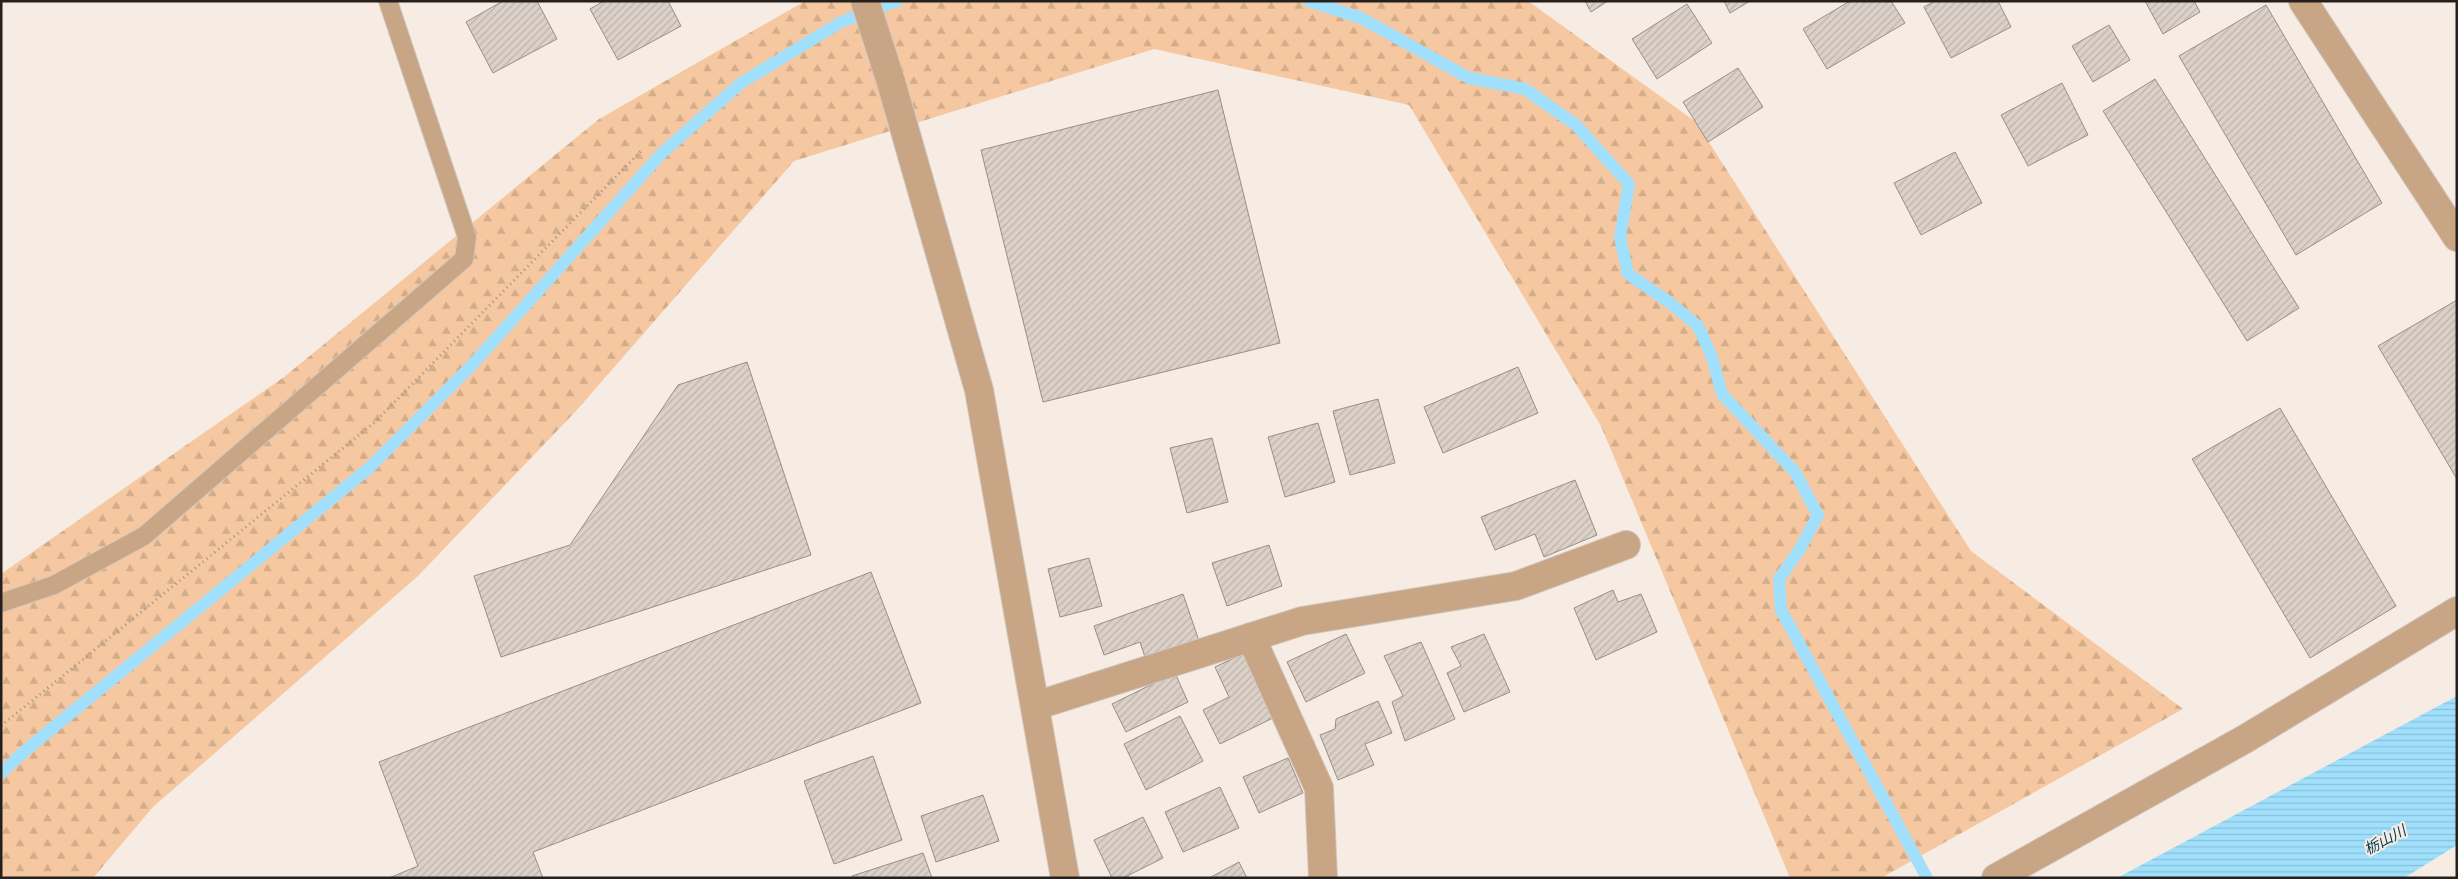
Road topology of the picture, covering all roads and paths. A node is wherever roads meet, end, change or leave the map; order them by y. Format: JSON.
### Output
{"nodes":[{"id":1,"x":388,"y":1,"type":"edge"},
{"id":2,"x":865,"y":1,"type":"edge"},
{"id":3,"x":2304,"y":1,"type":"edge"},
{"id":4,"x":642,"y":150,"type":"dead end"},
{"id":5,"x":2457,"y":237,"type":"edge"},
{"id":6,"x":1626,"y":546,"type":"dead end"},
{"id":7,"x":1,"y":603,"type":"edge"},
{"id":8,"x":2457,"y":611,"type":"edge"},
{"id":9,"x":1251,"y":637,"type":"junction"},
{"id":10,"x":1035,"y":706,"type":"junction"},
{"id":11,"x":1,"y":726,"type":"edge"},
{"id":12,"x":1065,"y":878,"type":"edge"},
{"id":13,"x":1323,"y":878,"type":"edge"},
{"id":14,"x":1996,"y":878,"type":"edge"}],
"edges":[{"from":1,"to":7,"type":"lane"},
{"from":2,"to":10,"type":"street"},
{"from":3,"to":5,"type":"street"},
{"from":4,"to":11,"type":"path"},
{"from":6,"to":9,"type":"street"},
{"from":8,"to":14,"type":"street"},
{"from":9,"to":10,"type":"street"},
{"from":9,"to":13,"type":"street"},
{"from":10,"to":12,"type":"street"}]}
